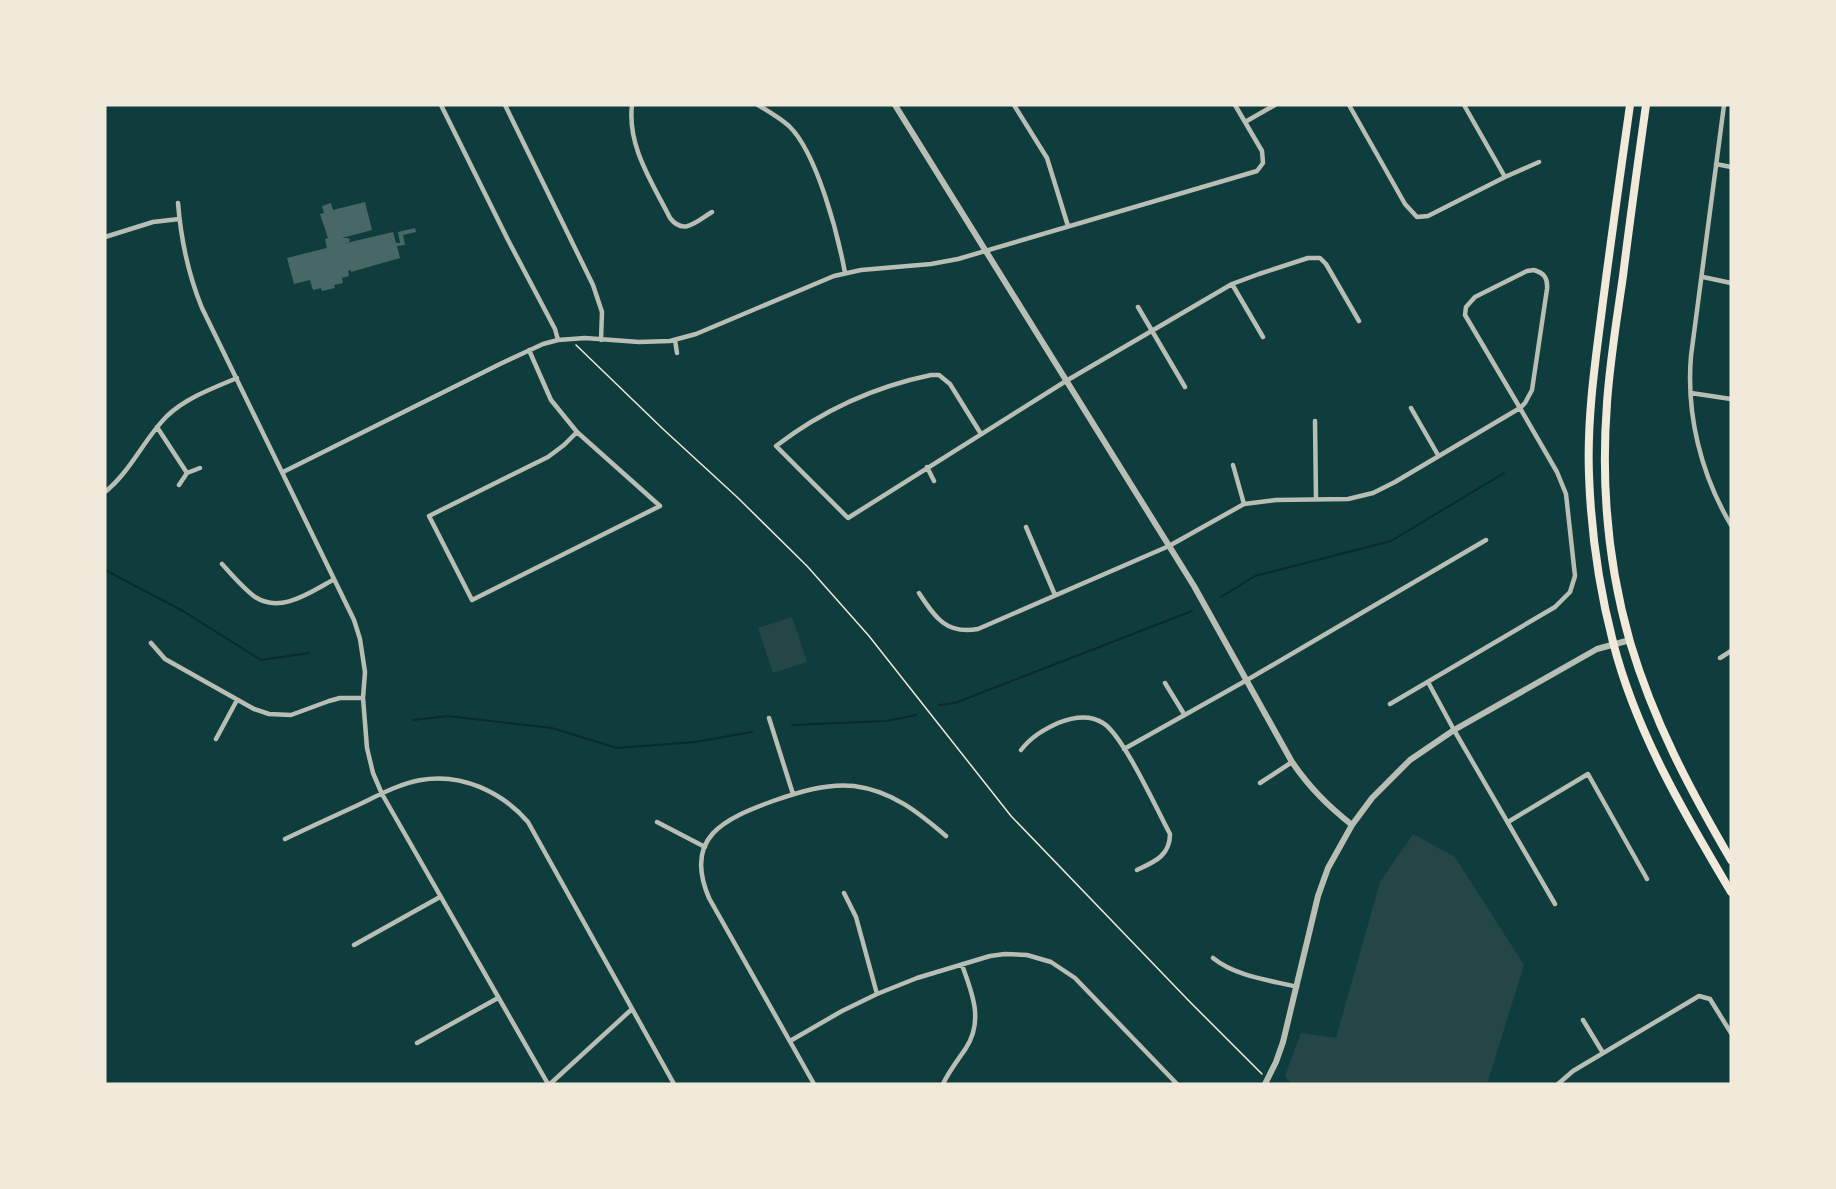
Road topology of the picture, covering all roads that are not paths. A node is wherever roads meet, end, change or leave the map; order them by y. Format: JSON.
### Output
{"nodes":[{"id":1,"x":441,"y":105,"type":"edge"},
{"id":2,"x":505,"y":105,"type":"edge"},
{"id":3,"x":632,"y":105,"type":"edge"},
{"id":4,"x":758,"y":105,"type":"edge"},
{"id":5,"x":895,"y":105,"type":"edge"},
{"id":6,"x":1014,"y":105,"type":"edge"},
{"id":7,"x":1235,"y":105,"type":"edge"},
{"id":8,"x":1275,"y":105,"type":"edge"},
{"id":9,"x":1348,"y":105,"type":"edge"},
{"id":10,"x":1464,"y":105,"type":"edge"},
{"id":11,"x":1630,"y":105,"type":"edge"},
{"id":12,"x":1646,"y":105,"type":"edge"},
{"id":13,"x":1724,"y":105,"type":"edge"},
{"id":14,"x":1245,"y":122,"type":"junction"},
{"id":15,"x":1539,"y":162,"type":"dead end"},
{"id":16,"x":1716,"y":164,"type":"junction"},
{"id":17,"x":1731,"y":167,"type":"edge"},
{"id":18,"x":1505,"y":177,"type":"junction"},
{"id":19,"x":178,"y":203,"type":"dead end"},
{"id":20,"x":712,"y":212,"type":"dead end"},
{"id":21,"x":179,"y":219,"type":"junction"},
{"id":22,"x":1068,"y":226,"type":"junction"},
{"id":23,"x":105,"y":237,"type":"edge"},
{"id":24,"x":985,"y":251,"type":"junction"},
{"id":25,"x":845,"y":273,"type":"junction"},
{"id":26,"x":1702,"y":277,"type":"junction"},
{"id":27,"x":1731,"y":283,"type":"edge"},
{"id":28,"x":1232,"y":284,"type":"junction"},
{"id":29,"x":1138,"y":307,"type":"dead end"},
{"id":30,"x":1359,"y":321,"type":"dead end"},
{"id":31,"x":1152,"y":331,"type":"junction"},
{"id":32,"x":1263,"y":337,"type":"dead end"},
{"id":33,"x":558,"y":340,"type":"junction"},
{"id":34,"x":601,"y":340,"type":"junction"},
{"id":35,"x":675,"y":340,"type":"junction"},
{"id":36,"x":529,"y":350,"type":"junction"},
{"id":37,"x":677,"y":353,"type":"dead end"},
{"id":38,"x":237,"y":378,"type":"junction"},
{"id":39,"x":1066,"y":381,"type":"junction"},
{"id":40,"x":1185,"y":387,"type":"dead end"},
{"id":41,"x":1691,"y":393,"type":"junction"},
{"id":42,"x":1731,"y":399,"type":"edge"},
{"id":43,"x":1411,"y":408,"type":"dead end"},
{"id":44,"x":1520,"y":408,"type":"junction"},
{"id":45,"x":1315,"y":421,"type":"dead end"},
{"id":46,"x":157,"y":427,"type":"junction"},
{"id":47,"x":577,"y":432,"type":"junction"},
{"id":48,"x":981,"y":434,"type":"junction"},
{"id":49,"x":1438,"y":455,"type":"junction"},
{"id":50,"x":1233,"y":465,"type":"dead end"},
{"id":51,"x":927,"y":467,"type":"junction"},
{"id":52,"x":201,"y":468,"type":"dead end"},
{"id":53,"x":283,"y":472,"type":"junction"},
{"id":54,"x":187,"y":473,"type":"junction"},
{"id":55,"x":934,"y":481,"type":"dead end"},
{"id":56,"x":178,"y":486,"type":"dead end"},
{"id":57,"x":105,"y":492,"type":"edge"},
{"id":58,"x":1316,"y":500,"type":"junction"},
{"id":59,"x":1244,"y":504,"type":"junction"},
{"id":60,"x":1731,"y":525,"type":"edge"},
{"id":61,"x":1026,"y":527,"type":"dead end"},
{"id":62,"x":1486,"y":540,"type":"dead end"},
{"id":63,"x":1169,"y":546,"type":"junction"},
{"id":64,"x":222,"y":564,"type":"dead end"},
{"id":65,"x":333,"y":580,"type":"junction"},
{"id":66,"x":919,"y":593,"type":"dead end"},
{"id":67,"x":1055,"y":595,"type":"junction"},
{"id":68,"x":1630,"y":640,"type":"junction"},
{"id":69,"x":151,"y":643,"type":"dead end"},
{"id":70,"x":1613,"y":643,"type":"junction"},
{"id":71,"x":1731,"y":651,"type":"edge"},
{"id":72,"x":1720,"y":658,"type":"dead end"},
{"id":73,"x":1246,"y":680,"type":"junction"},
{"id":74,"x":1165,"y":682,"type":"dead end"},
{"id":75,"x":1428,"y":682,"type":"junction"},
{"id":76,"x":363,"y":698,"type":"junction"},
{"id":77,"x":237,"y":700,"type":"junction"},
{"id":78,"x":1389,"y":704,"type":"dead end"},
{"id":79,"x":1184,"y":714,"type":"junction"},
{"id":80,"x":769,"y":718,"type":"dead end"},
{"id":81,"x":1454,"y":730,"type":"junction"},
{"id":82,"x":216,"y":739,"type":"dead end"},
{"id":83,"x":1124,"y":749,"type":"junction"},
{"id":84,"x":1021,"y":750,"type":"dead end"},
{"id":85,"x":1292,"y":762,"type":"junction"},
{"id":86,"x":1260,"y":783,"type":"dead end"},
{"id":87,"x":382,"y":794,"type":"junction"},
{"id":88,"x":793,"y":794,"type":"junction"},
{"id":89,"x":657,"y":822,"type":"dead end"},
{"id":90,"x":1508,"y":822,"type":"junction"},
{"id":91,"x":1352,"y":825,"type":"junction"},
{"id":92,"x":946,"y":836,"type":"dead end"},
{"id":93,"x":285,"y":839,"type":"dead end"},
{"id":94,"x":705,"y":847,"type":"junction"},
{"id":95,"x":1731,"y":860,"type":"edge"},
{"id":96,"x":1137,"y":870,"type":"dead end"},
{"id":97,"x":1647,"y":879,"type":"dead end"},
{"id":98,"x":1731,"y":892,"type":"edge"},
{"id":99,"x":844,"y":893,"type":"dead end"},
{"id":100,"x":440,"y":897,"type":"junction"},
{"id":101,"x":1555,"y":904,"type":"dead end"},
{"id":102,"x":354,"y":945,"type":"dead end"},
{"id":103,"x":1212,"y":957,"type":"dead end"},
{"id":104,"x":962,"y":965,"type":"junction"},
{"id":105,"x":1297,"y":987,"type":"junction"},
{"id":106,"x":877,"y":994,"type":"junction"},
{"id":107,"x":498,"y":998,"type":"junction"},
{"id":108,"x":632,"y":1009,"type":"junction"},
{"id":109,"x":1583,"y":1020,"type":"dead end"},
{"id":110,"x":1731,"y":1033,"type":"edge"},
{"id":111,"x":790,"y":1041,"type":"junction"},
{"id":112,"x":417,"y":1043,"type":"dead end"},
{"id":113,"x":1603,"y":1053,"type":"junction"},
{"id":114,"x":1267,"y":1081,"type":"edge"},
{"id":115,"x":549,"y":1084,"type":"edge"},
{"id":116,"x":674,"y":1084,"type":"edge"},
{"id":117,"x":814,"y":1084,"type":"edge"},
{"id":118,"x":943,"y":1084,"type":"edge"},
{"id":119,"x":1177,"y":1084,"type":"edge"},
{"id":120,"x":1558,"y":1084,"type":"edge"}],
"edges":[{"from":1,"to":33,"type":"street"},
{"from":2,"to":34,"type":"street"},
{"from":3,"to":20,"type":"street"},
{"from":4,"to":25,"type":"street"},
{"from":5,"to":24,"type":"street"},
{"from":6,"to":22,"type":"street"},
{"from":7,"to":14,"type":"street"},
{"from":8,"to":14,"type":"street"},
{"from":9,"to":18,"type":"street"},
{"from":10,"to":18,"type":"street"},
{"from":11,"to":70,"type":"main road"},
{"from":12,"to":68,"type":"main road"},
{"from":13,"to":16,"type":"street"},
{"from":14,"to":22,"type":"street"},
{"from":15,"to":18,"type":"street"},
{"from":16,"to":17,"type":"street"},
{"from":16,"to":26,"type":"street"},
{"from":19,"to":21,"type":"street"},
{"from":21,"to":23,"type":"street"},
{"from":21,"to":38,"type":"street"},
{"from":22,"to":24,"type":"street"},
{"from":24,"to":25,"type":"street"},
{"from":24,"to":39,"type":"street"},
{"from":25,"to":35,"type":"street"},
{"from":26,"to":27,"type":"street"},
{"from":26,"to":41,"type":"street"},
{"from":28,"to":30,"type":"street"},
{"from":28,"to":31,"type":"street"},
{"from":28,"to":32,"type":"street"},
{"from":29,"to":31,"type":"street"},
{"from":31,"to":39,"type":"street"},
{"from":31,"to":40,"type":"street"},
{"from":33,"to":34,"type":"street"},
{"from":33,"to":36,"type":"street"},
{"from":34,"to":35,"type":"street"},
{"from":35,"to":37,"type":"street"},
{"from":36,"to":47,"type":"street"},
{"from":36,"to":53,"type":"street"},
{"from":38,"to":46,"type":"street"},
{"from":38,"to":53,"type":"street"},
{"from":39,"to":48,"type":"street"},
{"from":39,"to":63,"type":"street"},
{"from":41,"to":42,"type":"street"},
{"from":41,"to":60,"type":"street"},
{"from":43,"to":49,"type":"street"},
{"from":44,"to":44,"type":"street"},
{"from":44,"to":49,"type":"street"},
{"from":44,"to":75,"type":"street"},
{"from":45,"to":58,"type":"street"},
{"from":46,"to":54,"type":"street"},
{"from":46,"to":57,"type":"street"},
{"from":47,"to":47,"type":"street"},
{"from":48,"to":51,"type":"street"},
{"from":48,"to":51,"type":"street"},
{"from":49,"to":58,"type":"street"},
{"from":50,"to":59,"type":"street"},
{"from":51,"to":55,"type":"street"},
{"from":52,"to":54,"type":"street"},
{"from":53,"to":65,"type":"street"},
{"from":54,"to":56,"type":"street"},
{"from":58,"to":59,"type":"street"},
{"from":59,"to":63,"type":"street"},
{"from":61,"to":67,"type":"street"},
{"from":62,"to":73,"type":"street"},
{"from":63,"to":67,"type":"street"},
{"from":63,"to":73,"type":"street"},
{"from":64,"to":65,"type":"street"},
{"from":65,"to":76,"type":"street"},
{"from":66,"to":67,"type":"street"},
{"from":68,"to":70,"type":"street"},
{"from":68,"to":95,"type":"main road"},
{"from":69,"to":77,"type":"street"},
{"from":70,"to":81,"type":"street"},
{"from":70,"to":98,"type":"main road"},
{"from":71,"to":72,"type":"street"},
{"from":73,"to":79,"type":"street"},
{"from":73,"to":85,"type":"street"},
{"from":74,"to":79,"type":"street"},
{"from":75,"to":78,"type":"street"},
{"from":75,"to":81,"type":"street"},
{"from":76,"to":77,"type":"street"},
{"from":76,"to":87,"type":"street"},
{"from":77,"to":82,"type":"street"},
{"from":79,"to":83,"type":"street"},
{"from":80,"to":88,"type":"street"},
{"from":81,"to":90,"type":"street"},
{"from":81,"to":91,"type":"street"},
{"from":83,"to":84,"type":"street"},
{"from":83,"to":96,"type":"street"},
{"from":85,"to":86,"type":"street"},
{"from":85,"to":91,"type":"street"},
{"from":87,"to":93,"type":"street"},
{"from":87,"to":100,"type":"street"},
{"from":87,"to":108,"type":"street"},
{"from":88,"to":92,"type":"street"},
{"from":88,"to":94,"type":"street"},
{"from":89,"to":94,"type":"street"},
{"from":90,"to":97,"type":"street"},
{"from":90,"to":101,"type":"street"},
{"from":91,"to":105,"type":"street"},
{"from":94,"to":111,"type":"street"},
{"from":99,"to":106,"type":"street"},
{"from":100,"to":102,"type":"street"},
{"from":100,"to":107,"type":"street"},
{"from":103,"to":105,"type":"street"},
{"from":104,"to":106,"type":"street"},
{"from":104,"to":118,"type":"street"},
{"from":104,"to":119,"type":"street"},
{"from":105,"to":114,"type":"street"},
{"from":106,"to":111,"type":"street"},
{"from":107,"to":112,"type":"street"},
{"from":107,"to":115,"type":"street"},
{"from":108,"to":115,"type":"street"},
{"from":108,"to":116,"type":"street"},
{"from":109,"to":113,"type":"street"},
{"from":110,"to":113,"type":"street"},
{"from":111,"to":117,"type":"street"},
{"from":113,"to":120,"type":"street"}]}
